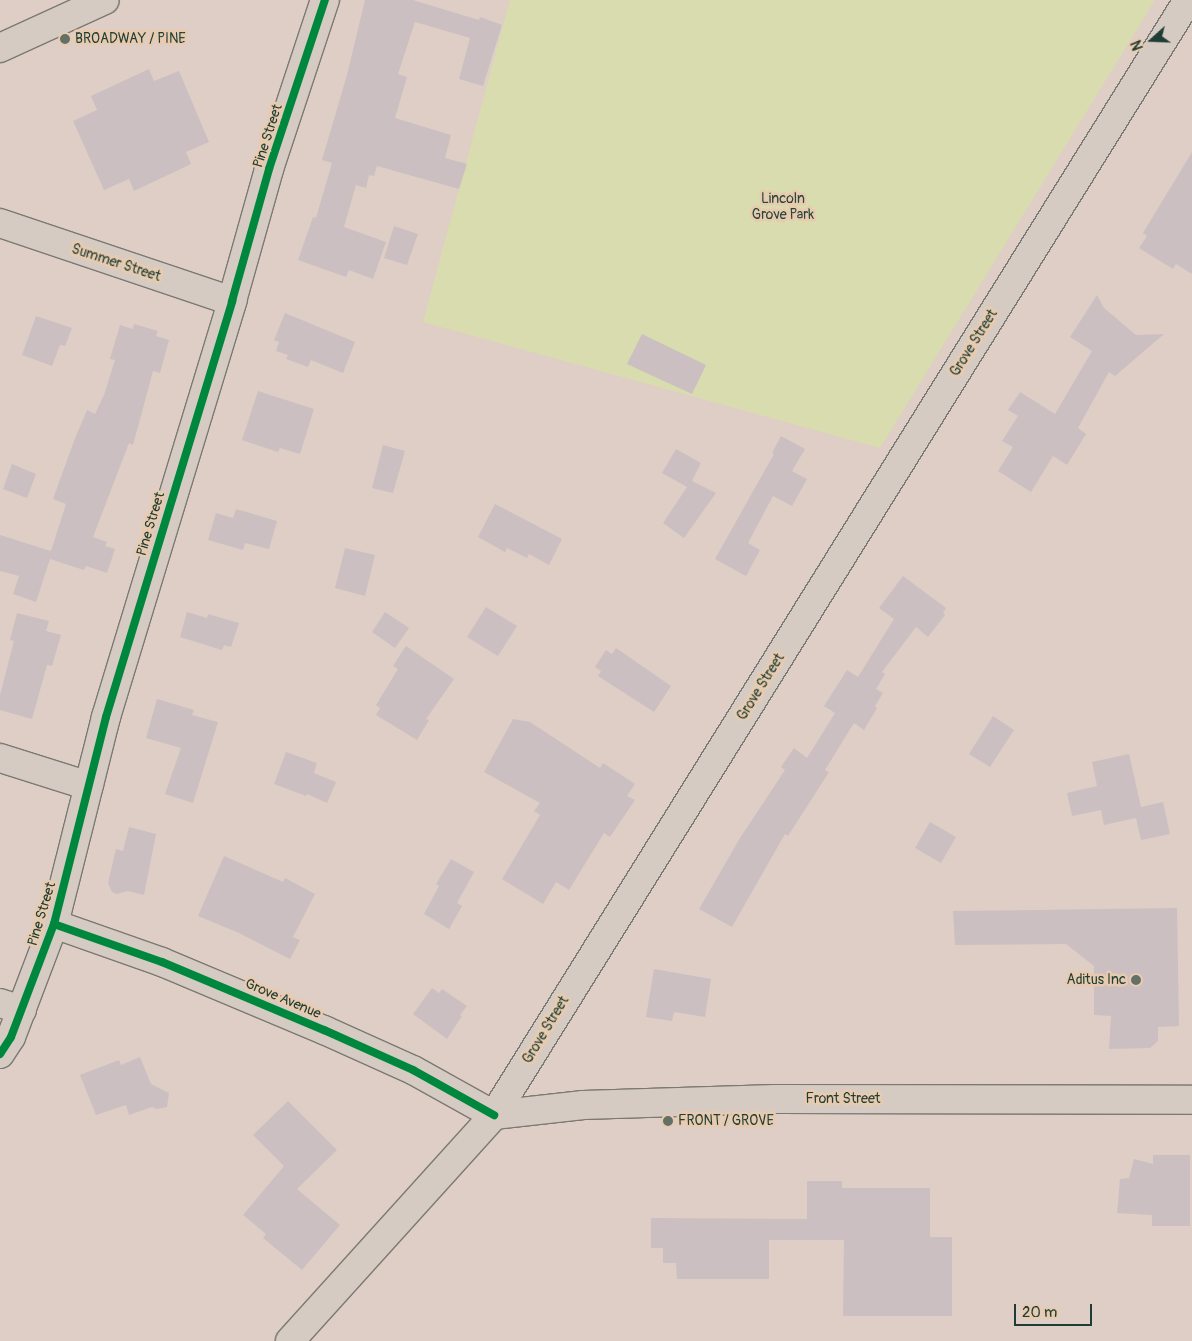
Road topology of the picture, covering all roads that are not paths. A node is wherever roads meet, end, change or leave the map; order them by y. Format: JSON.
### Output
{"nodes":[{"id":1,"x":105,"y":0,"type":"edge"},
{"id":2,"x":325,"y":0,"type":"edge"},
{"id":3,"x":1187,"y":8,"type":"edge"},
{"id":4,"x":0,"y":48,"type":"edge"},
{"id":5,"x":0,"y":223,"type":"edge"},
{"id":6,"x":232,"y":301,"type":"junction"},
{"id":7,"x":0,"y":758,"type":"edge"},
{"id":8,"x":89,"y":786,"type":"junction"},
{"id":9,"x":54,"y":924,"type":"junction"},
{"id":10,"x":11,"y":1006,"type":"edge"},
{"id":11,"x":0,"y":1054,"type":"edge"},
{"id":12,"x":1192,"y":1100,"type":"edge"},
{"id":13,"x":494,"y":1115,"type":"junction"},
{"id":14,"x":290,"y":1341,"type":"edge"}],
"edges":[{"from":1,"to":4,"type":"main road"},
{"from":2,"to":6,"type":"main road","name":"Pine Street"},
{"from":3,"to":13,"type":"main road","name":"Grove Street"},
{"from":5,"to":6,"type":"main road","name":"Summer Street"},
{"from":6,"to":8,"type":"main road","name":"Pine Street"},
{"from":7,"to":8,"type":"main road"},
{"from":8,"to":9,"type":"main road","name":"Pine Street"},
{"from":9,"to":10,"type":"main road","name":"Pine Street"},
{"from":9,"to":13,"type":"main road","name":"Grove Avenue"},
{"from":10,"to":11,"type":"main road","name":"Pine Street"},
{"from":12,"to":13,"type":"main road","name":"Front Street"},
{"from":13,"to":14,"type":"main road","name":"Grove Street"}]}
